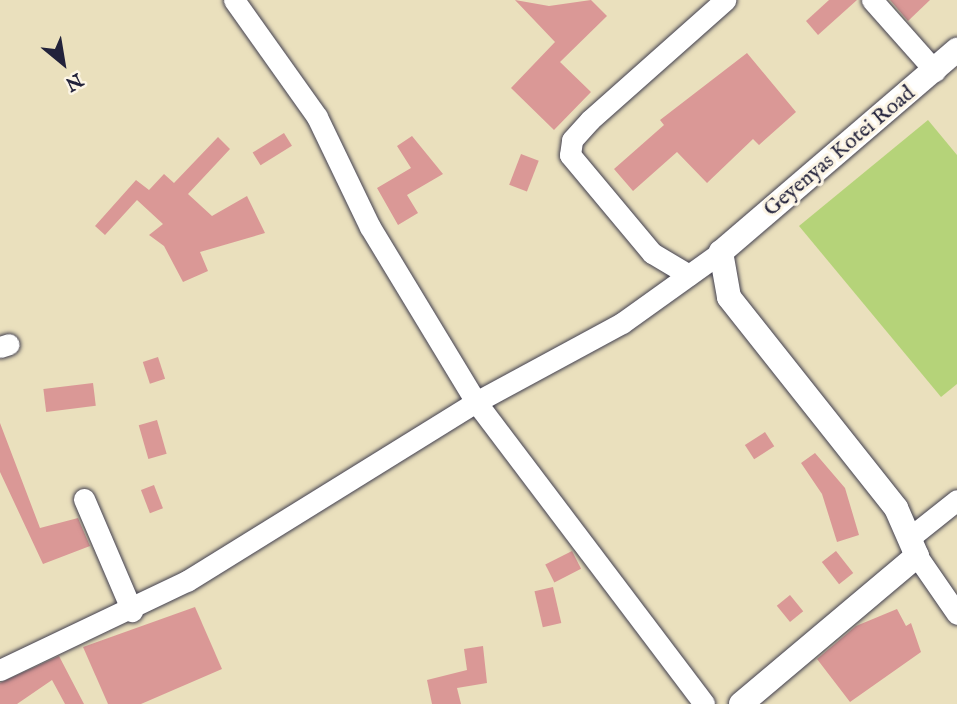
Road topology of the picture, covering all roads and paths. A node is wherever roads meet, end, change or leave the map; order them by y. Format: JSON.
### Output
{"nodes":[{"id":1,"x":234,"y":0,"type":"edge"},
{"id":2,"x":725,"y":0,"type":"edge"},
{"id":3,"x":872,"y":0,"type":"edge"},
{"id":4,"x":957,"y":50,"type":"edge"},
{"id":5,"x":935,"y":71,"type":"junction"},
{"id":6,"x":721,"y":252,"type":"junction"},
{"id":7,"x":689,"y":275,"type":"junction"},
{"id":8,"x":476,"y":402,"type":"junction"},
{"id":9,"x":84,"y":499,"type":"dead end"},
{"id":10,"x":957,"y":500,"type":"edge"},
{"id":11,"x":915,"y":546,"type":"junction"},
{"id":12,"x":132,"y":611,"type":"junction"},
{"id":13,"x":957,"y":614,"type":"edge"},
{"id":14,"x":0,"y":670,"type":"edge"},
{"id":15,"x":704,"y":704,"type":"edge"},
{"id":16,"x":741,"y":704,"type":"edge"}],
"edges":[{"from":1,"to":8,"type":"street"},
{"from":2,"to":7,"type":"street"},
{"from":3,"to":5,"type":"street"},
{"from":4,"to":5,"type":"street","name":"Geyenyas Kotei Road"},
{"from":5,"to":6,"type":"street","name":"Geyenyas Kotei Road"},
{"from":6,"to":7,"type":"street"},
{"from":6,"to":11,"type":"street"},
{"from":7,"to":8,"type":"street"},
{"from":8,"to":12,"type":"street"},
{"from":8,"to":15,"type":"street"},
{"from":9,"to":12,"type":"street"},
{"from":10,"to":11,"type":"street"},
{"from":11,"to":13,"type":"street"},
{"from":11,"to":16,"type":"street"},
{"from":12,"to":14,"type":"street"}]}
